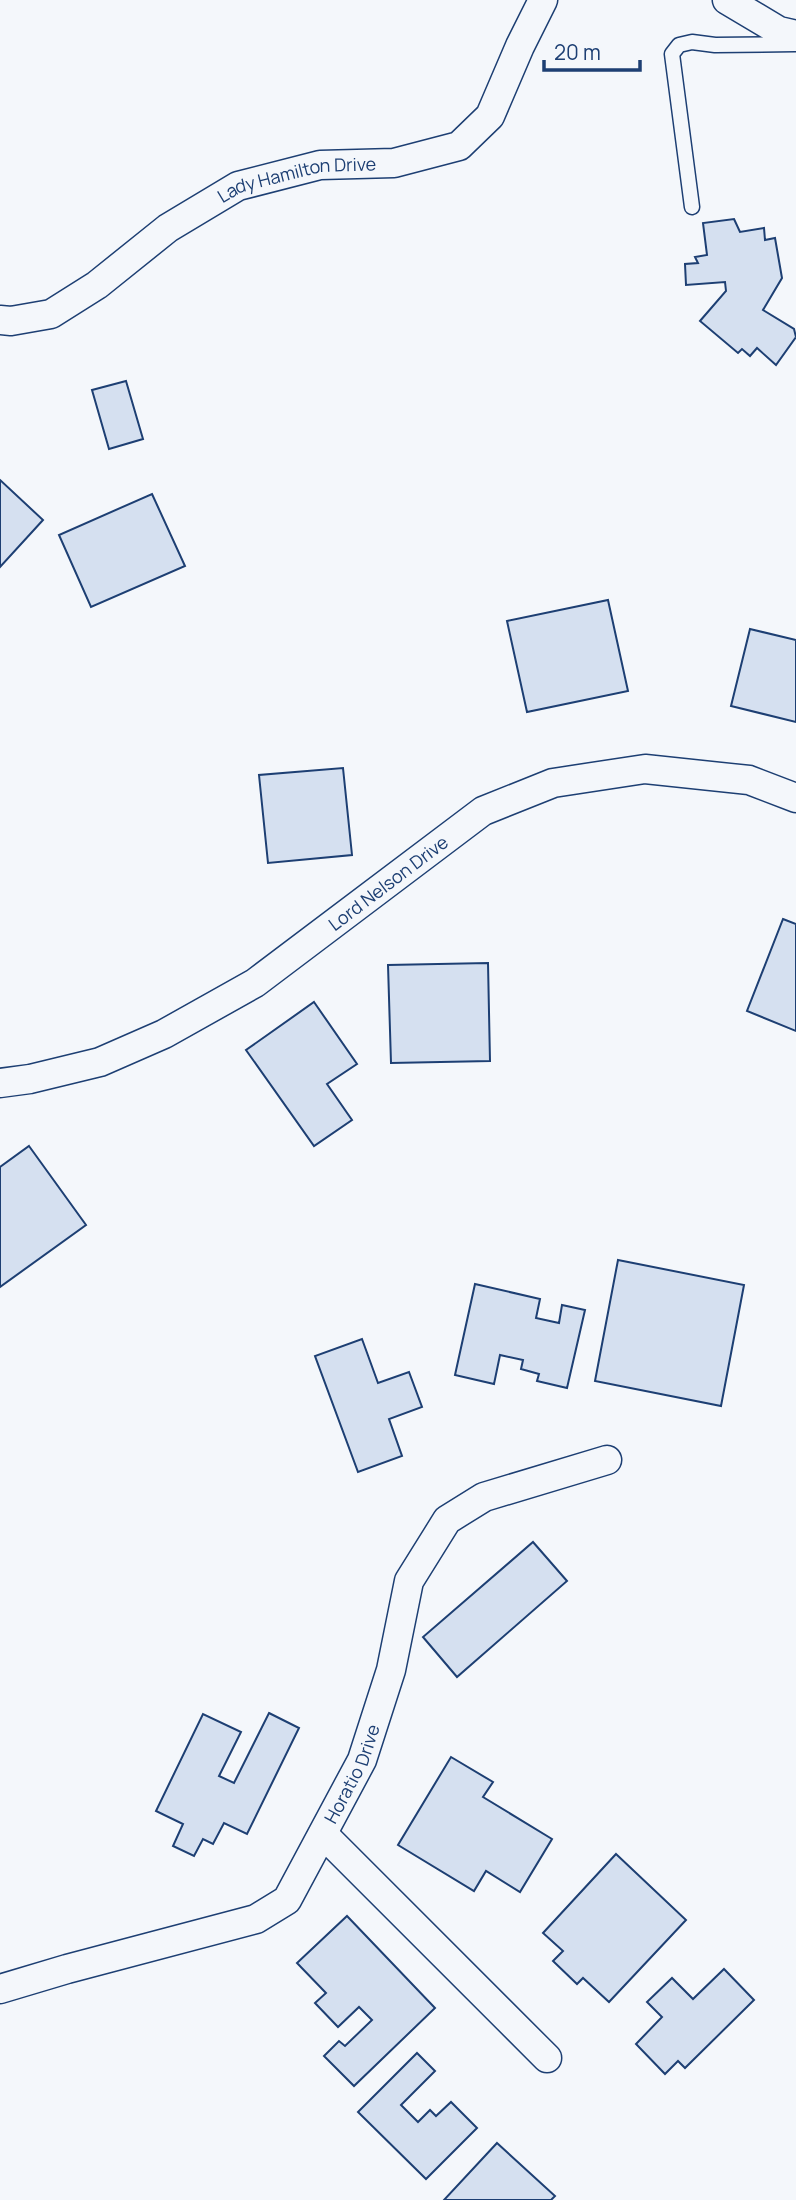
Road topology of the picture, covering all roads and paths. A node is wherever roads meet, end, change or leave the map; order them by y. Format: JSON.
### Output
{"nodes":[{"id":1,"x":543,"y":0,"type":"edge"},
{"id":2,"x":727,"y":0,"type":"edge"},
{"id":3,"x":796,"y":35,"type":"edge"},
{"id":4,"x":796,"y":44,"type":"edge"},
{"id":5,"x":692,"y":207,"type":"dead end"},
{"id":6,"x":0,"y":320,"type":"edge"},
{"id":7,"x":796,"y":798,"type":"edge"},
{"id":8,"x":0,"y":1083,"type":"edge"},
{"id":9,"x":607,"y":1460,"type":"dead end"},
{"id":10,"x":323,"y":1834,"type":"junction"},
{"id":11,"x":0,"y":1989,"type":"edge"},
{"id":12,"x":547,"y":2058,"type":"dead end"}],
"edges":[{"from":1,"to":6,"type":"street","name":"Lady Hamilton Drive"},
{"from":2,"to":3,"type":"street"},
{"from":4,"to":5,"type":"lane"},
{"from":7,"to":8,"type":"street","name":"Lord Nelson Drive"},
{"from":9,"to":10,"type":"street","name":"Horatio Drive"},
{"from":10,"to":11,"type":"street","name":"Horatio Drive"},
{"from":10,"to":12,"type":"street"}]}
